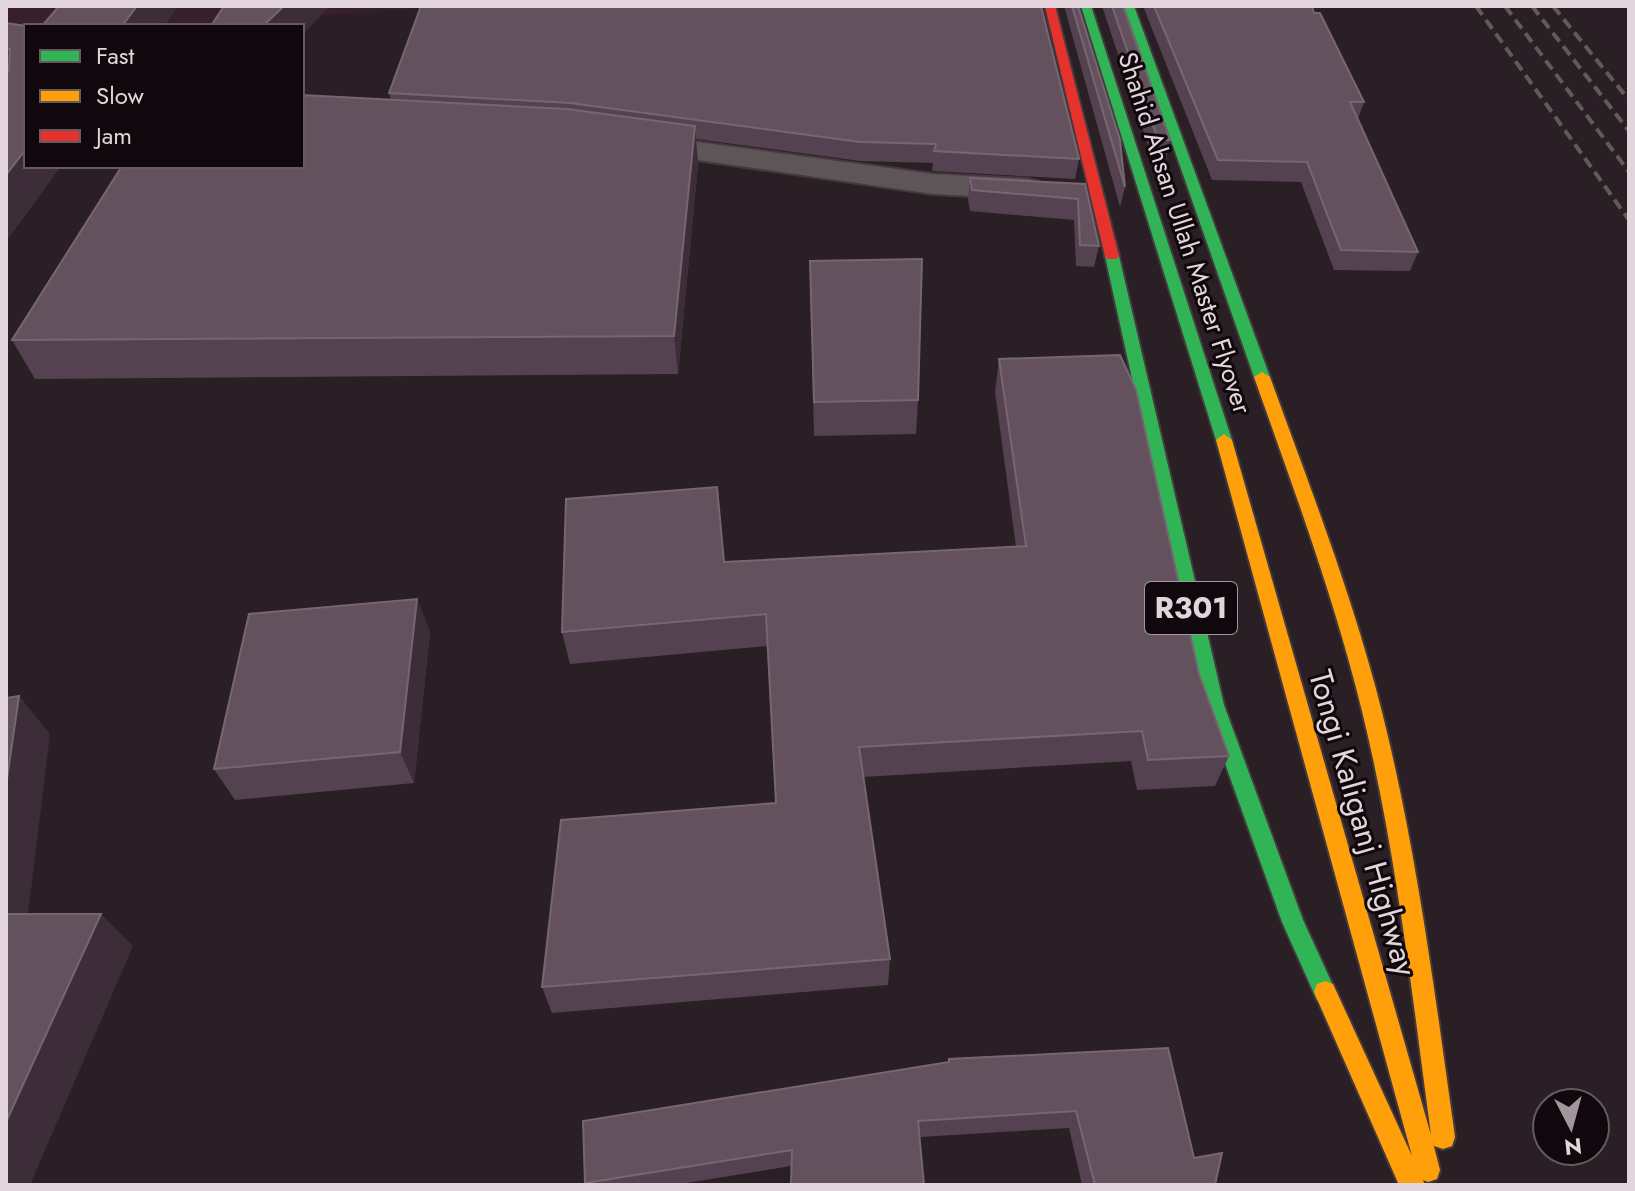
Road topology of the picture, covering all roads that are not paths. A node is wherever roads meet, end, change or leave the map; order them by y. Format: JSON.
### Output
{"nodes":[{"id":1,"x":1050,"y":6,"type":"edge"},
{"id":2,"x":1086,"y":6,"type":"edge"},
{"id":3,"x":1129,"y":6,"type":"edge"},
{"id":4,"x":605,"y":139,"type":"edge"},
{"id":5,"x":1073,"y":192,"type":"junction"},
{"id":6,"x":1235,"y":476,"type":"joint"},
{"id":7,"x":1445,"y":1155,"type":"dead end"},
{"id":8,"x":1412,"y":1185,"type":"edge"},
{"id":9,"x":1433,"y":1185,"type":"edge"}],
"edges":[{"from":1,"to":5,"type":"main road","number":"R301"},
{"from":2,"to":6,"type":"main road","name":"Shahid Ahsan Ullah Master Flyover","number":"R301"},
{"from":3,"to":7,"type":"main road"},
{"from":4,"to":5,"type":"street"},
{"from":5,"to":8,"type":"main road","number":"R301"},
{"from":6,"to":9,"type":"main road","name":"Tongi Kaliganj Highway","number":"R301"}]}
